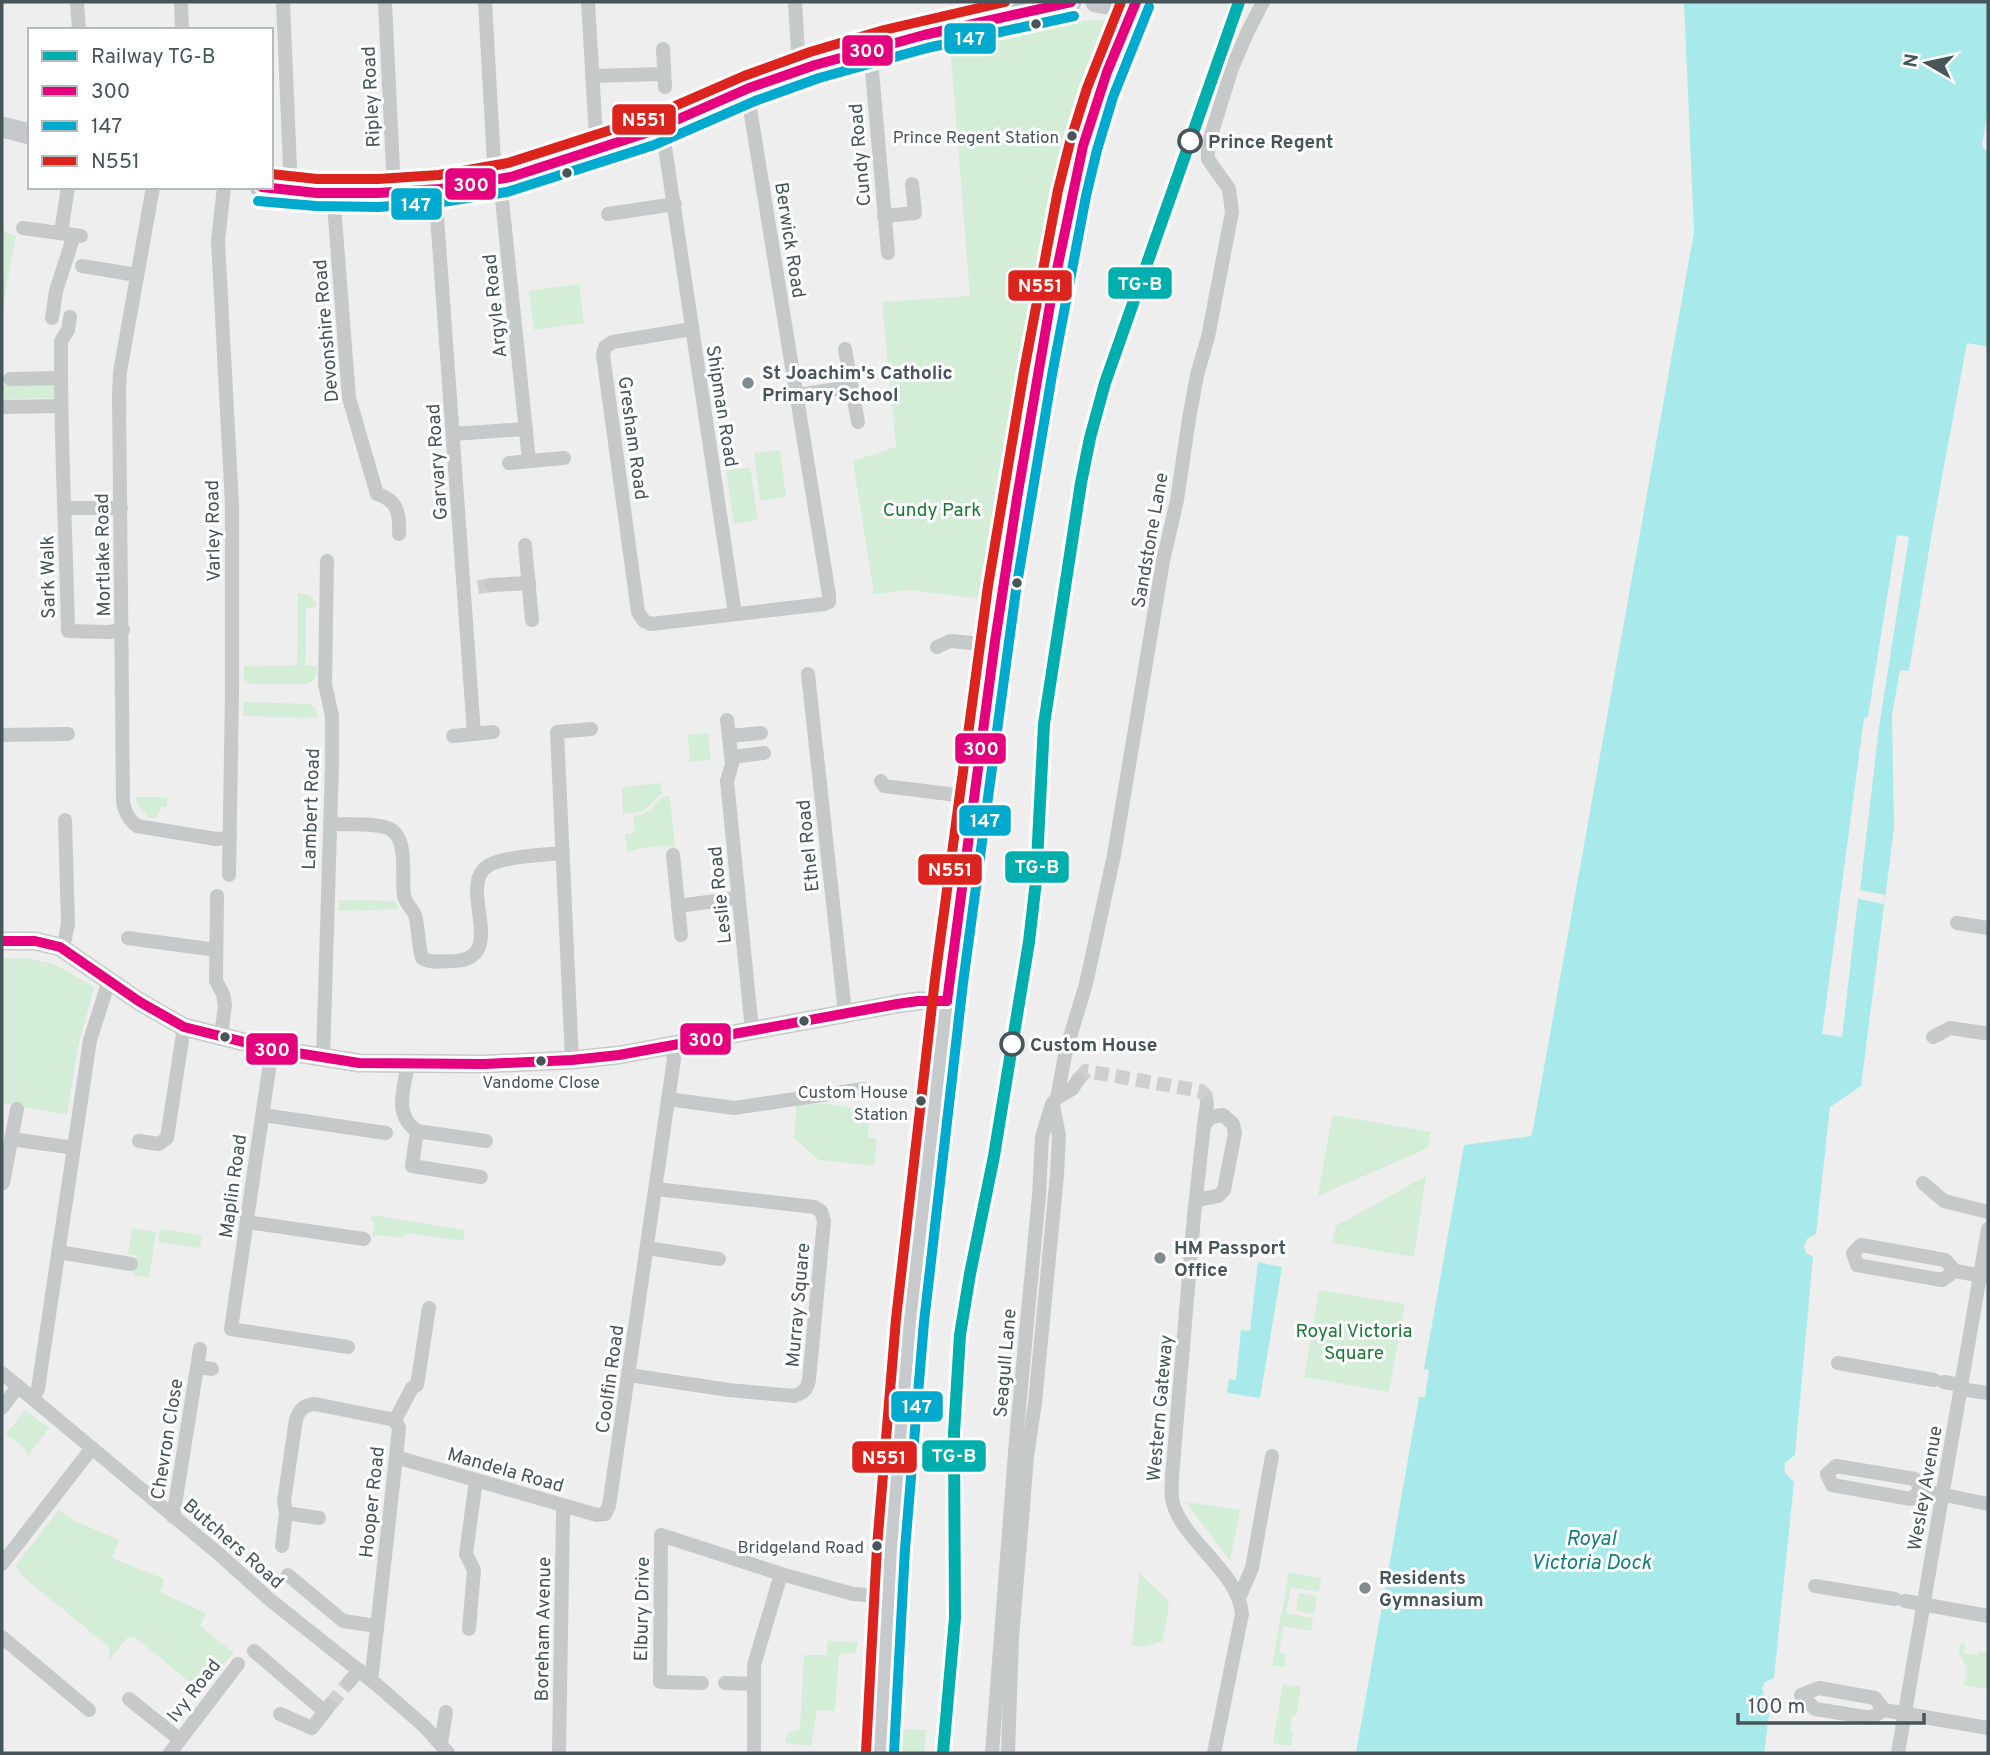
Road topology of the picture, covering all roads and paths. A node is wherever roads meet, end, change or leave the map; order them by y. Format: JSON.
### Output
{"nodes":[{"id":1,"x":77,"y":2,"type":"edge"},
{"id":2,"x":181,"y":2,"type":"edge"},
{"id":3,"x":283,"y":2,"type":"edge"},
{"id":4,"x":385,"y":2,"type":"edge"},
{"id":5,"x":485,"y":2,"type":"edge"},
{"id":6,"x":588,"y":2,"type":"edge"},
{"id":7,"x":795,"y":2,"type":"edge"},
{"id":8,"x":1071,"y":2,"type":"edge"},
{"id":9,"x":1096,"y":2,"type":"edge"},
{"id":10,"x":1127,"y":2,"type":"edge"},
{"id":11,"x":1136,"y":2,"type":"edge"},
{"id":12,"x":1264,"y":2,"type":"edge"},
{"id":13,"x":79,"y":28,"type":"edge"},
{"id":14,"x":182,"y":28,"type":"edge"},
{"id":15,"x":870,"y":48,"type":"junction"},
{"id":16,"x":663,"y":49,"type":"dead end"},
{"id":17,"x":799,"y":70,"type":"junction"},
{"id":18,"x":592,"y":76,"type":"junction"},
{"id":19,"x":747,"y":90,"type":"junction"},
{"id":20,"x":2,"y":127,"type":"edge"},
{"id":21,"x":662,"y":127,"type":"junction"},
{"id":22,"x":28,"y":134,"type":"edge"},
{"id":23,"x":598,"y":150,"type":"junction"},
{"id":24,"x":497,"y":180,"type":"junction"},
{"id":25,"x":912,"y":184,"type":"dead end"},
{"id":26,"x":435,"y":188,"type":"junction"},
{"id":27,"x":68,"y":189,"type":"edge"},
{"id":28,"x":153,"y":189,"type":"edge"},
{"id":29,"x":224,"y":189,"type":"edge"},
{"id":30,"x":273,"y":189,"type":"edge"},
{"id":31,"x":292,"y":191,"type":"junction"},
{"id":32,"x":394,"y":191,"type":"junction"},
{"id":33,"x":333,"y":192,"type":"junction"},
{"id":34,"x":675,"y":204,"type":"junction"},
{"id":35,"x":608,"y":214,"type":"dead end"},
{"id":36,"x":884,"y":216,"type":"junction"},
{"id":37,"x":23,"y":228,"type":"dead end"},
{"id":38,"x":72,"y":235,"type":"junction"},
{"id":39,"x":888,"y":253,"type":"dead end"},
{"id":40,"x":82,"y":266,"type":"dead end"},
{"id":41,"x":137,"y":275,"type":"junction"},
{"id":42,"x":70,"y":317,"type":"dead end"},
{"id":43,"x":52,"y":318,"type":"dead end"},
{"id":44,"x":692,"y":329,"type":"junction"},
{"id":45,"x":845,"y":349,"type":"dead end"},
{"id":46,"x":61,"y":378,"type":"junction"},
{"id":47,"x":10,"y":379,"type":"dead end"},
{"id":48,"x":851,"y":387,"type":"junction"},
{"id":49,"x":797,"y":395,"type":"junction"},
{"id":50,"x":61,"y":405,"type":"junction"},
{"id":51,"x":2,"y":407,"type":"edge"},
{"id":52,"x":858,"y":422,"type":"dead end"},
{"id":53,"x":526,"y":429,"type":"junction"},
{"id":54,"x":453,"y":434,"type":"junction"},
{"id":55,"x":564,"y":458,"type":"dead end"},
{"id":56,"x":529,"y":461,"type":"junction"},
{"id":57,"x":509,"y":463,"type":"dead end"},
{"id":58,"x":65,"y":508,"type":"junction"},
{"id":59,"x":121,"y":508,"type":"junction"},
{"id":60,"x":399,"y":534,"type":"dead end"},
{"id":61,"x":525,"y":545,"type":"dead end"},
{"id":62,"x":327,"y":561,"type":"dead end"},
{"id":63,"x":529,"y":583,"type":"junction"},
{"id":64,"x":478,"y":586,"type":"junction"},
{"id":65,"x":735,"y":614,"type":"junction"},
{"id":66,"x":532,"y":620,"type":"dead end"},
{"id":67,"x":123,"y":631,"type":"junction"},
{"id":68,"x":994,"y":645,"type":"junction"},
{"id":69,"x":937,"y":647,"type":"dead end"},
{"id":70,"x":808,"y":674,"type":"dead end"},
{"id":71,"x":727,"y":720,"type":"dead end"},
{"id":72,"x":591,"y":729,"type":"dead end"},
{"id":73,"x":494,"y":732,"type":"dead end"},
{"id":74,"x":761,"y":733,"type":"dead end"},
{"id":75,"x":68,"y":734,"type":"dead end"},
{"id":76,"x":474,"y":734,"type":"junction"},
{"id":77,"x":2,"y":735,"type":"edge"},
{"id":78,"x":453,"y":736,"type":"dead end"},
{"id":79,"x":730,"y":736,"type":"junction"},
{"id":80,"x":764,"y":753,"type":"dead end"},
{"id":81,"x":732,"y":757,"type":"junction"},
{"id":82,"x":881,"y":781,"type":"dead end"},
{"id":83,"x":973,"y":797,"type":"junction"},
{"id":84,"x":65,"y":820,"type":"dead end"},
{"id":85,"x":330,"y":824,"type":"junction"},
{"id":86,"x":230,"y":838,"type":"junction"},
{"id":87,"x":562,"y":853,"type":"junction"},
{"id":88,"x":673,"y":855,"type":"dead end"},
{"id":89,"x":229,"y":875,"type":"dead end"},
{"id":90,"x":217,"y":897,"type":"dead end"},
{"id":91,"x":738,"y":898,"type":"junction"},
{"id":92,"x":678,"y":906,"type":"junction"},
{"id":93,"x":1957,"y":923,"type":"dead end"},
{"id":94,"x":1988,"y":928,"type":"edge"},
{"id":95,"x":681,"y":935,"type":"dead end"},
{"id":96,"x":128,"y":938,"type":"dead end"},
{"id":97,"x":2,"y":942,"type":"edge"},
{"id":98,"x":60,"y":947,"type":"junction"},
{"id":99,"x":216,"y":950,"type":"junction"},
{"id":100,"x":110,"y":982,"type":"junction"},
{"id":101,"x":947,"y":1001,"type":"junction"},
{"id":102,"x":845,"y":1013,"type":"junction"},
{"id":103,"x":184,"y":1027,"type":"junction"},
{"id":104,"x":752,"y":1030,"type":"junction"},
{"id":105,"x":1984,"y":1033,"type":"dead end"},
{"id":106,"x":1933,"y":1037,"type":"dead end"},
{"id":107,"x":221,"y":1038,"type":"junction"},
{"id":108,"x":671,"y":1045,"type":"junction"},
{"id":109,"x":272,"y":1049,"type":"junction"},
{"id":110,"x":323,"y":1058,"type":"junction"},
{"id":111,"x":572,"y":1060,"type":"junction"},
{"id":112,"x":408,"y":1064,"type":"junction"},
{"id":113,"x":1079,"y":1080,"type":"tunnel mouth"},
{"id":114,"x":863,"y":1089,"type":"dead end"},
{"id":115,"x":668,"y":1099,"type":"junction"},
{"id":116,"x":1055,"y":1101,"type":"junction"},
{"id":117,"x":1207,"y":1103,"type":"dead end"},
{"id":118,"x":17,"y":1109,"type":"dead end"},
{"id":119,"x":262,"y":1115,"type":"junction"},
{"id":120,"x":1204,"y":1125,"type":"junction"},
{"id":121,"x":417,"y":1131,"type":"junction"},
{"id":122,"x":386,"y":1133,"type":"dead end"},
{"id":123,"x":12,"y":1139,"type":"junction"},
{"id":124,"x":139,"y":1141,"type":"dead end"},
{"id":125,"x":486,"y":1141,"type":"dead end"},
{"id":126,"x":74,"y":1148,"type":"junction"},
{"id":127,"x":481,"y":1177,"type":"dead end"},
{"id":128,"x":1923,"y":1182,"type":"dead end"},
{"id":129,"x":3,"y":1183,"type":"edge"},
{"id":130,"x":656,"y":1189,"type":"junction"},
{"id":131,"x":1196,"y":1200,"type":"junction"},
{"id":132,"x":1988,"y":1212,"type":"edge"},
{"id":133,"x":247,"y":1222,"type":"junction"},
{"id":134,"x":1988,"y":1229,"type":"edge"},
{"id":135,"x":364,"y":1239,"type":"dead end"},
{"id":136,"x":647,"y":1248,"type":"junction"},
{"id":137,"x":58,"y":1252,"type":"junction"},
{"id":138,"x":719,"y":1259,"type":"dead end"},
{"id":139,"x":131,"y":1264,"type":"dead end"},
{"id":140,"x":1955,"y":1271,"type":"junction"},
{"id":141,"x":1984,"y":1277,"type":"edge"},
{"id":142,"x":429,"y":1308,"type":"dead end"},
{"id":143,"x":348,"y":1347,"type":"dead end"},
{"id":144,"x":200,"y":1349,"type":"dead end"},
{"id":145,"x":1838,"y":1363,"type":"dead end"},
{"id":146,"x":2,"y":1373,"type":"edge"},
{"id":147,"x":629,"y":1376,"type":"junction"},
{"id":148,"x":18,"y":1386,"type":"junction"},
{"id":149,"x":1961,"y":1387,"type":"junction"},
{"id":150,"x":1988,"y":1393,"type":"edge"},
{"id":151,"x":33,"y":1399,"type":"junction"},
{"id":152,"x":2,"y":1408,"type":"edge"},
{"id":153,"x":395,"y":1420,"type":"junction"},
{"id":154,"x":92,"y":1448,"type":"junction"},
{"id":155,"x":1272,"y":1456,"type":"dead end"},
{"id":156,"x":396,"y":1457,"type":"junction"},
{"id":157,"x":476,"y":1480,"type":"junction"},
{"id":158,"x":1921,"y":1490,"type":"junction"},
{"id":159,"x":1943,"y":1495,"type":"junction"},
{"id":160,"x":1988,"y":1504,"type":"edge"},
{"id":161,"x":565,"y":1506,"type":"junction"},
{"id":162,"x":286,"y":1513,"type":"junction"},
{"id":163,"x":605,"y":1514,"type":"joint"},
{"id":164,"x":173,"y":1517,"type":"junction"},
{"id":165,"x":319,"y":1518,"type":"dead end"},
{"id":166,"x":282,"y":1546,"type":"dead end"},
{"id":167,"x":2,"y":1564,"type":"edge"},
{"id":168,"x":782,"y":1574,"type":"junction"},
{"id":169,"x":288,"y":1575,"type":"dead end"},
{"id":170,"x":1815,"y":1586,"type":"dead end"},
{"id":171,"x":889,"y":1597,"type":"junction"},
{"id":172,"x":1239,"y":1598,"type":"junction"},
{"id":173,"x":1923,"y":1604,"type":"junction"},
{"id":174,"x":1988,"y":1616,"type":"edge"},
{"id":175,"x":377,"y":1626,"type":"junction"},
{"id":176,"x":469,"y":1629,"type":"dead end"},
{"id":177,"x":2,"y":1637,"type":"edge"},
{"id":178,"x":254,"y":1651,"type":"dead end"},
{"id":179,"x":237,"y":1664,"type":"dead end"},
{"id":180,"x":364,"y":1674,"type":"junction"},
{"id":181,"x":349,"y":1682,"type":"tunnel mouth"},
{"id":182,"x":702,"y":1682,"type":"dead end"},
{"id":183,"x":725,"y":1683,"type":"dead end"},
{"id":184,"x":754,"y":1684,"type":"junction"},
{"id":185,"x":129,"y":1699,"type":"dead end"},
{"id":186,"x":89,"y":1710,"type":"dead end"},
{"id":187,"x":1884,"y":1710,"type":"junction"},
{"id":188,"x":446,"y":1712,"type":"dead end"},
{"id":189,"x":280,"y":1714,"type":"dead end"},
{"id":190,"x":1905,"y":1714,"type":"junction"},
{"id":191,"x":1988,"y":1728,"type":"edge"},
{"id":192,"x":179,"y":1739,"type":"junction"},
{"id":193,"x":445,"y":1748,"type":"edge"},
{"id":194,"x":170,"y":1753,"type":"edge"},
{"id":195,"x":559,"y":1753,"type":"edge"},
{"id":196,"x":754,"y":1753,"type":"edge"},
{"id":197,"x":880,"y":1753,"type":"edge"},
{"id":198,"x":992,"y":1753,"type":"edge"},
{"id":199,"x":1008,"y":1753,"type":"edge"},
{"id":200,"x":1214,"y":1753,"type":"edge"},
{"id":201,"x":1898,"y":1753,"type":"edge"}],
"edges":[{"from":1,"to":13,"type":"street"},
{"from":2,"to":14,"type":"street"},
{"from":3,"to":31,"type":"street"},
{"from":4,"to":32,"type":"street","name":"Ripley Road"},
{"from":5,"to":24,"type":"street","name":"Argyle Road"},
{"from":6,"to":18,"type":"street"},
{"from":7,"to":17,"type":"street"},
{"from":8,"to":15,"type":"main road"},
{"from":9,"to":10,"type":"main road"},
{"from":11,"to":68,"type":"street"},
{"from":12,"to":116,"type":"street","name":"Sandstone Lane"},
{"from":15,"to":17,"type":"main road"},
{"from":15,"to":36,"type":"street","name":"Cundy Road"},
{"from":16,"to":18,"type":"street"},
{"from":17,"to":19,"type":"main road"},
{"from":18,"to":23,"type":"street"},
{"from":19,"to":21,"type":"main road"},
{"from":19,"to":49,"type":"street","name":"Berwick Road"},
{"from":20,"to":22,"type":"main road"},
{"from":21,"to":23,"type":"main road"},
{"from":21,"to":34,"type":"street","name":"Shipman Road"},
{"from":23,"to":24,"type":"main road"},
{"from":24,"to":26,"type":"main road"},
{"from":24,"to":53,"type":"street","name":"Argyle Road"},
{"from":25,"to":36,"type":"street","name":"Cundy Road"},
{"from":26,"to":32,"type":"main road"},
{"from":26,"to":54,"type":"street","name":"Garvary Road"},
{"from":27,"to":38,"type":"street"},
{"from":28,"to":41,"type":"street","name":"Mortlake Road"},
{"from":29,"to":86,"type":"street","name":"Varley Road"},
{"from":30,"to":31,"type":"main road"},
{"from":31,"to":33,"type":"main road"},
{"from":32,"to":33,"type":"main road"},
{"from":33,"to":60,"type":"street","name":"Devonshire Road"},
{"from":34,"to":35,"type":"street"},
{"from":34,"to":44,"type":"street","name":"Shipman Road"},
{"from":36,"to":39,"type":"street","name":"Cundy Road"},
{"from":37,"to":38,"type":"street"},
{"from":38,"to":43,"type":"street"},
{"from":40,"to":41,"type":"street"},
{"from":41,"to":59,"type":"street","name":"Mortlake Road"},
{"from":42,"to":46,"type":"street","name":"Sark Walk"},
{"from":44,"to":65,"type":"street","name":"Shipman Road"},
{"from":44,"to":65,"type":"street","name":"Gresham Road"},
{"from":45,"to":48,"type":"street"},
{"from":46,"to":47,"type":"street"},
{"from":46,"to":50,"type":"street","name":"Sark Walk"},
{"from":48,"to":49,"type":"street"},
{"from":48,"to":52,"type":"street"},
{"from":49,"to":65,"type":"street","name":"Berwick Road"},
{"from":50,"to":51,"type":"street"},
{"from":50,"to":58,"type":"street","name":"Sark Walk"},
{"from":53,"to":54,"type":"street"},
{"from":53,"to":56,"type":"street","name":"Argyle Road"},
{"from":54,"to":64,"type":"street","name":"Garvary Road"},
{"from":55,"to":56,"type":"street"},
{"from":56,"to":57,"type":"street"},
{"from":58,"to":59,"type":"street","name":"Sark Walk"},
{"from":58,"to":67,"type":"street","name":"Sark Walk"},
{"from":59,"to":67,"type":"street","name":"Mortlake Road"},
{"from":61,"to":63,"type":"street"},
{"from":62,"to":85,"type":"street","name":"Lambert Road"},
{"from":63,"to":64,"type":"street"},
{"from":63,"to":66,"type":"street"},
{"from":64,"to":76,"type":"street","name":"Garvary Road"},
{"from":67,"to":86,"type":"street","name":"Mortlake Road"},
{"from":68,"to":69,"type":"street"},
{"from":68,"to":83,"type":"street"},
{"from":70,"to":102,"type":"street","name":"Ethel Road"},
{"from":71,"to":79,"type":"street","name":"Leslie Road"},
{"from":72,"to":87,"type":"street"},
{"from":73,"to":76,"type":"street"},
{"from":74,"to":79,"type":"street"},
{"from":75,"to":77,"type":"street"},
{"from":76,"to":78,"type":"street"},
{"from":79,"to":81,"type":"street","name":"Leslie Road"},
{"from":80,"to":81,"type":"street"},
{"from":81,"to":91,"type":"street","name":"Leslie Road"},
{"from":82,"to":83,"type":"street"},
{"from":83,"to":101,"type":"street"},
{"from":84,"to":98,"type":"street"},
{"from":85,"to":87,"type":"street"},
{"from":85,"to":110,"type":"street","name":"Lambert Road"},
{"from":86,"to":89,"type":"street","name":"Varley Road"},
{"from":87,"to":111,"type":"street"},
{"from":88,"to":92,"type":"street"},
{"from":90,"to":99,"type":"street"},
{"from":91,"to":92,"type":"street"},
{"from":91,"to":104,"type":"street","name":"Leslie Road"},
{"from":92,"to":95,"type":"street"},
{"from":93,"to":94,"type":"street"},
{"from":96,"to":99,"type":"street"},
{"from":97,"to":98,"type":"street"},
{"from":98,"to":100,"type":"street"},
{"from":99,"to":107,"type":"street"},
{"from":100,"to":103,"type":"street"},
{"from":100,"to":126,"type":"street"},
{"from":101,"to":102,"type":"street"},
{"from":101,"to":171,"type":"street"},
{"from":102,"to":104,"type":"street"},
{"from":103,"to":107,"type":"street"},
{"from":103,"to":124,"type":"street"},
{"from":104,"to":108,"type":"street"},
{"from":105,"to":106,"type":"street"},
{"from":107,"to":109,"type":"street"},
{"from":108,"to":111,"type":"street"},
{"from":108,"to":115,"type":"street","name":"Coolfin Road"},
{"from":109,"to":110,"type":"street"},
{"from":109,"to":119,"type":"street","name":"Maplin Road"},
{"from":110,"to":112,"type":"street"},
{"from":111,"to":112,"type":"street"},
{"from":112,"to":121,"type":"street"},
{"from":113,"to":116,"type":"street"},
{"from":114,"to":115,"type":"street"},
{"from":115,"to":130,"type":"street","name":"Coolfin Road"},
{"from":116,"to":198,"type":"street","name":"Seagull Lane"},
{"from":116,"to":199,"type":"street","name":"Seagull Lane"},
{"from":117,"to":120,"type":"street","name":"Western Gateway"},
{"from":118,"to":123,"type":"street"},
{"from":119,"to":122,"type":"street"},
{"from":119,"to":133,"type":"street","name":"Maplin Road"},
{"from":120,"to":131,"type":"street","name":"Western Gateway"},
{"from":120,"to":131,"type":"street"},
{"from":121,"to":125,"type":"street"},
{"from":121,"to":127,"type":"street"},
{"from":123,"to":126,"type":"street"},
{"from":123,"to":129,"type":"street"},
{"from":126,"to":137,"type":"street"},
{"from":128,"to":132,"type":"street"},
{"from":130,"to":136,"type":"street","name":"Coolfin Road"},
{"from":130,"to":147,"type":"street","name":"Murray Square"},
{"from":131,"to":172,"type":"street","name":"Western Gateway"},
{"from":133,"to":135,"type":"street"},
{"from":133,"to":143,"type":"street","name":"Maplin Road"},
{"from":134,"to":141,"type":"street","name":"Wesley Avenue"},
{"from":136,"to":138,"type":"street"},
{"from":136,"to":147,"type":"street","name":"Coolfin Road"},
{"from":137,"to":139,"type":"street"},
{"from":137,"to":151,"type":"street"},
{"from":140,"to":140,"type":"street"},
{"from":140,"to":141,"type":"street"},
{"from":141,"to":149,"type":"street","name":"Wesley Avenue"},
{"from":142,"to":153,"type":"street","name":"Hooper Road"},
{"from":144,"to":164,"type":"street","name":"Chevron Close"},
{"from":145,"to":149,"type":"street"},
{"from":146,"to":148,"type":"street","name":"Butchers Road"},
{"from":147,"to":163,"type":"street","name":"Coolfin Road"},
{"from":148,"to":151,"type":"street","name":"Butchers Road"},
{"from":148,"to":152,"type":"street"},
{"from":149,"to":150,"type":"street"},
{"from":149,"to":159,"type":"street","name":"Wesley Avenue"},
{"from":151,"to":154,"type":"street","name":"Butchers Road"},
{"from":153,"to":156,"type":"street","name":"Hooper Road"},
{"from":153,"to":162,"type":"street"},
{"from":154,"to":164,"type":"street","name":"Butchers Road"},
{"from":154,"to":167,"type":"street"},
{"from":155,"to":172,"type":"street"},
{"from":156,"to":157,"type":"street","name":"Mandela Road"},
{"from":156,"to":175,"type":"street","name":"Hooper Road"},
{"from":157,"to":161,"type":"street","name":"Mandela Road"},
{"from":157,"to":176,"type":"street"},
{"from":158,"to":158,"type":"street"},
{"from":158,"to":159,"type":"street"},
{"from":159,"to":160,"type":"street"},
{"from":159,"to":173,"type":"street","name":"Wesley Avenue"},
{"from":161,"to":163,"type":"street","name":"Mandela Road"},
{"from":161,"to":195,"type":"street","name":"Boreham Avenue"},
{"from":162,"to":165,"type":"street"},
{"from":162,"to":166,"type":"street"},
{"from":164,"to":180,"type":"street","name":"Butchers Road"},
{"from":168,"to":171,"type":"street"},
{"from":168,"to":182,"type":"street","name":"Elbury Drive"},
{"from":168,"to":184,"type":"street"},
{"from":169,"to":175,"type":"street"},
{"from":170,"to":173,"type":"street"},
{"from":171,"to":197,"type":"street"},
{"from":172,"to":200,"type":"street"},
{"from":173,"to":174,"type":"street"},
{"from":173,"to":190,"type":"street","name":"Wesley Avenue"},
{"from":175,"to":180,"type":"street","name":"Hooper Road"},
{"from":177,"to":186,"type":"street"},
{"from":178,"to":189,"type":"street"},
{"from":179,"to":192,"type":"street","name":"Ivy Road"},
{"from":180,"to":181,"type":"street"},
{"from":180,"to":193,"type":"street","name":"Butchers Road"},
{"from":183,"to":184,"type":"street"},
{"from":184,"to":196,"type":"street"},
{"from":185,"to":192,"type":"street","name":"Ivy Road"},
{"from":187,"to":187,"type":"street"},
{"from":187,"to":190,"type":"street"},
{"from":188,"to":193,"type":"street","name":"Butchers Road"},
{"from":190,"to":191,"type":"street"},
{"from":190,"to":201,"type":"street","name":"Wesley Avenue"},
{"from":192,"to":194,"type":"street","name":"Ivy Road"}]}
